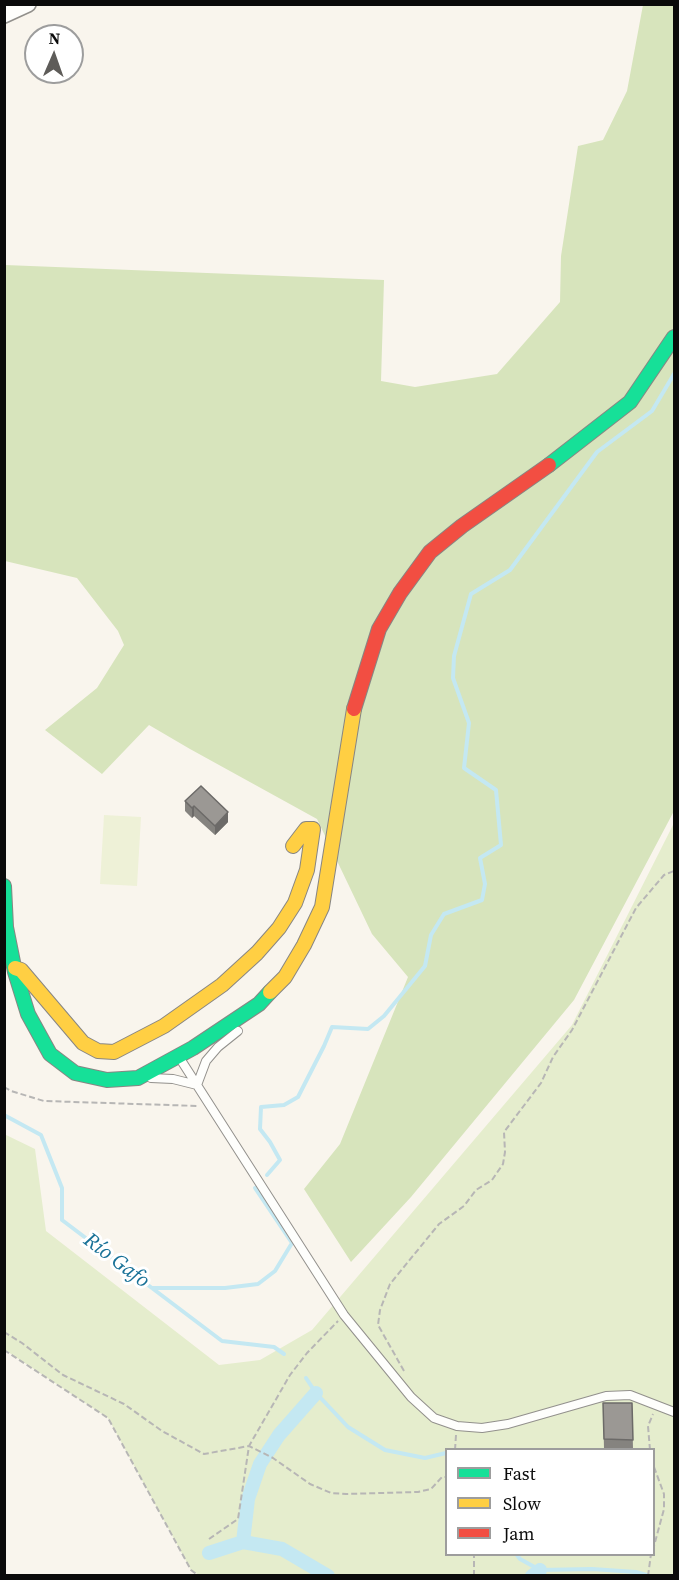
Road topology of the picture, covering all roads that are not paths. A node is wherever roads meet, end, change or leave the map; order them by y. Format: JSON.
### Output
{"nodes":[{"id":1,"x":28,"y":4,"type":"edge"},
{"id":2,"x":4,"y":15,"type":"edge"},
{"id":3,"x":675,"y":337,"type":"edge"},
{"id":4,"x":293,"y":846,"type":"dead end"},
{"id":5,"x":4,"y":886,"type":"edge"},
{"id":6,"x":14,"y":967,"type":"junction"},
{"id":7,"x":259,"y":1004,"type":"junction"},
{"id":8,"x":178,"y":1056,"type":"junction"},
{"id":9,"x":138,"y":1078,"type":"junction"},
{"id":10,"x":197,"y":1085,"type":"junction"},
{"id":11,"x":675,"y":1412,"type":"edge"}],
"edges":[{"from":1,"to":2,"type":"street"},
{"from":3,"to":7,"type":"street"},
{"from":4,"to":6,"type":"street"},
{"from":5,"to":6,"type":"street"},
{"from":6,"to":9,"type":"street"},
{"from":7,"to":8,"type":"street"},
{"from":7,"to":10,"type":"lane"},
{"from":8,"to":9,"type":"street"},
{"from":8,"to":10,"type":"lane"},
{"from":9,"to":10,"type":"lane"},
{"from":10,"to":11,"type":"lane"}]}
